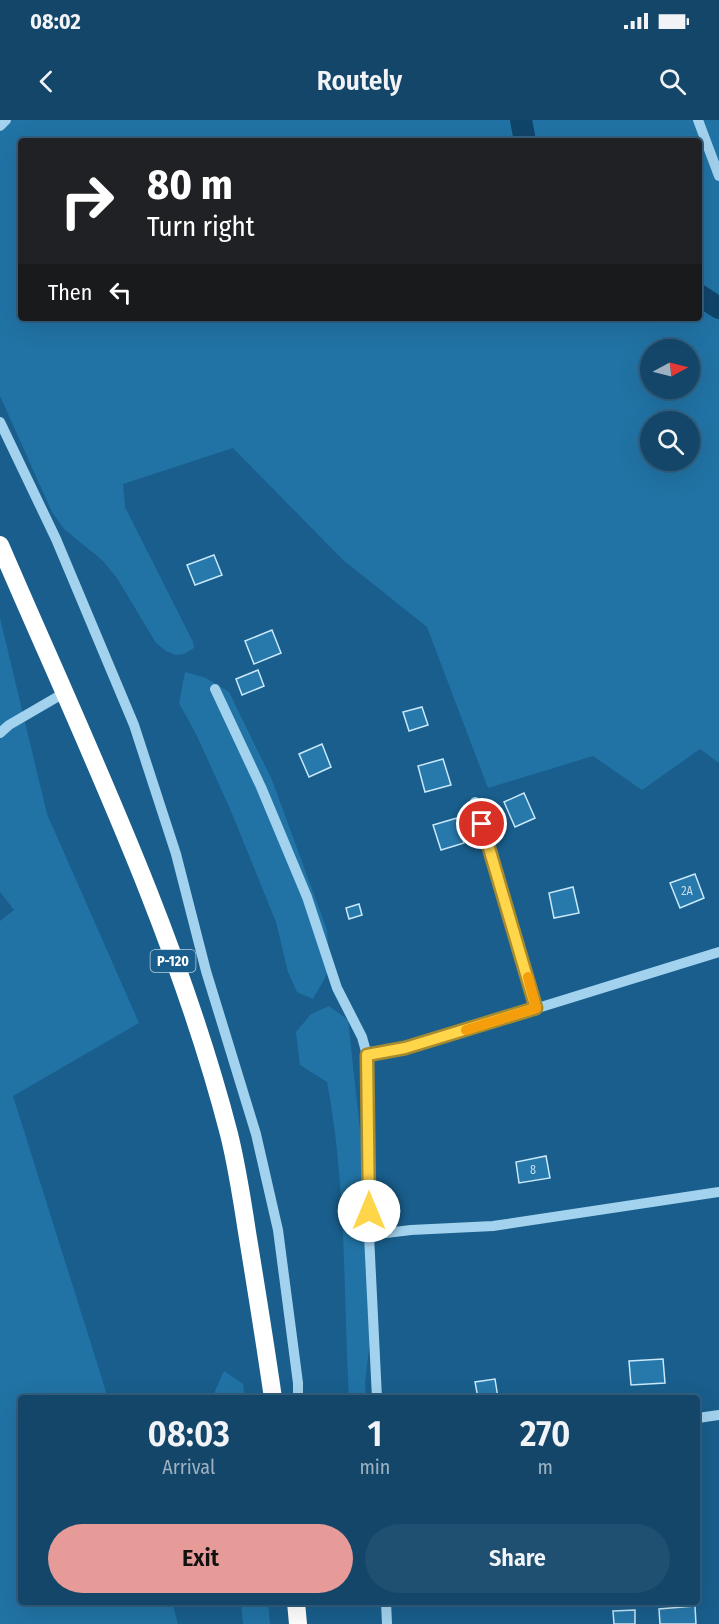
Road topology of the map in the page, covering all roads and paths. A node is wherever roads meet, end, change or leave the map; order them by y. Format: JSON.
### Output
{"nodes":[{"id":1,"x":6,"y":120,"type":"edge"},
{"id":2,"x":698,"y":120,"type":"edge"},
{"id":3,"x":0,"y":126,"type":"edge"},
{"id":4,"x":719,"y":176,"type":"edge"},
{"id":5,"x":0,"y":422,"type":"edge"},
{"id":6,"x":0,"y":545,"type":"edge"},
{"id":7,"x":214,"y":689,"type":"dead end"},
{"id":8,"x":64,"y":693,"type":"junction"},
{"id":9,"x":0,"y":733,"type":"edge"},
{"id":10,"x":475,"y":802,"type":"dead end"},
{"id":11,"x":719,"y":952,"type":"edge"},
{"id":12,"x":536,"y":1008,"type":"junction"},
{"id":13,"x":367,"y":1055,"type":"junction"},
{"id":14,"x":719,"y":1192,"type":"edge"},
{"id":15,"x":369,"y":1235,"type":"junction"},
{"id":16,"x":273,"y":1395,"type":"edge"},
{"id":17,"x":298,"y":1395,"type":"edge"},
{"id":18,"x":377,"y":1395,"type":"edge"},
{"id":19,"x":719,"y":1415,"type":"edge"},
{"id":20,"x":700,"y":1418,"type":"edge"},
{"id":21,"x":296,"y":1605,"type":"edge"},
{"id":22,"x":386,"y":1605,"type":"edge"},
{"id":23,"x":298,"y":1624,"type":"edge"},
{"id":24,"x":387,"y":1624,"type":"edge"}],
"edges":[{"from":1,"to":3,"type":"street"},
{"from":2,"to":4,"type":"street"},
{"from":5,"to":17,"type":"street"},
{"from":6,"to":8,"type":"highway","number":"Р-120"},
{"from":7,"to":13,"type":"street"},
{"from":8,"to":9,"type":"street"},
{"from":8,"to":16,"type":"highway","number":"Р-120"},
{"from":10,"to":12,"type":"street"},
{"from":11,"to":12,"type":"street"},
{"from":12,"to":13,"type":"street"},
{"from":13,"to":15,"type":"street"},
{"from":14,"to":15,"type":"street"},
{"from":15,"to":18,"type":"street"},
{"from":19,"to":20,"type":"street"},
{"from":21,"to":23,"type":"highway"},
{"from":22,"to":24,"type":"street"}]}
